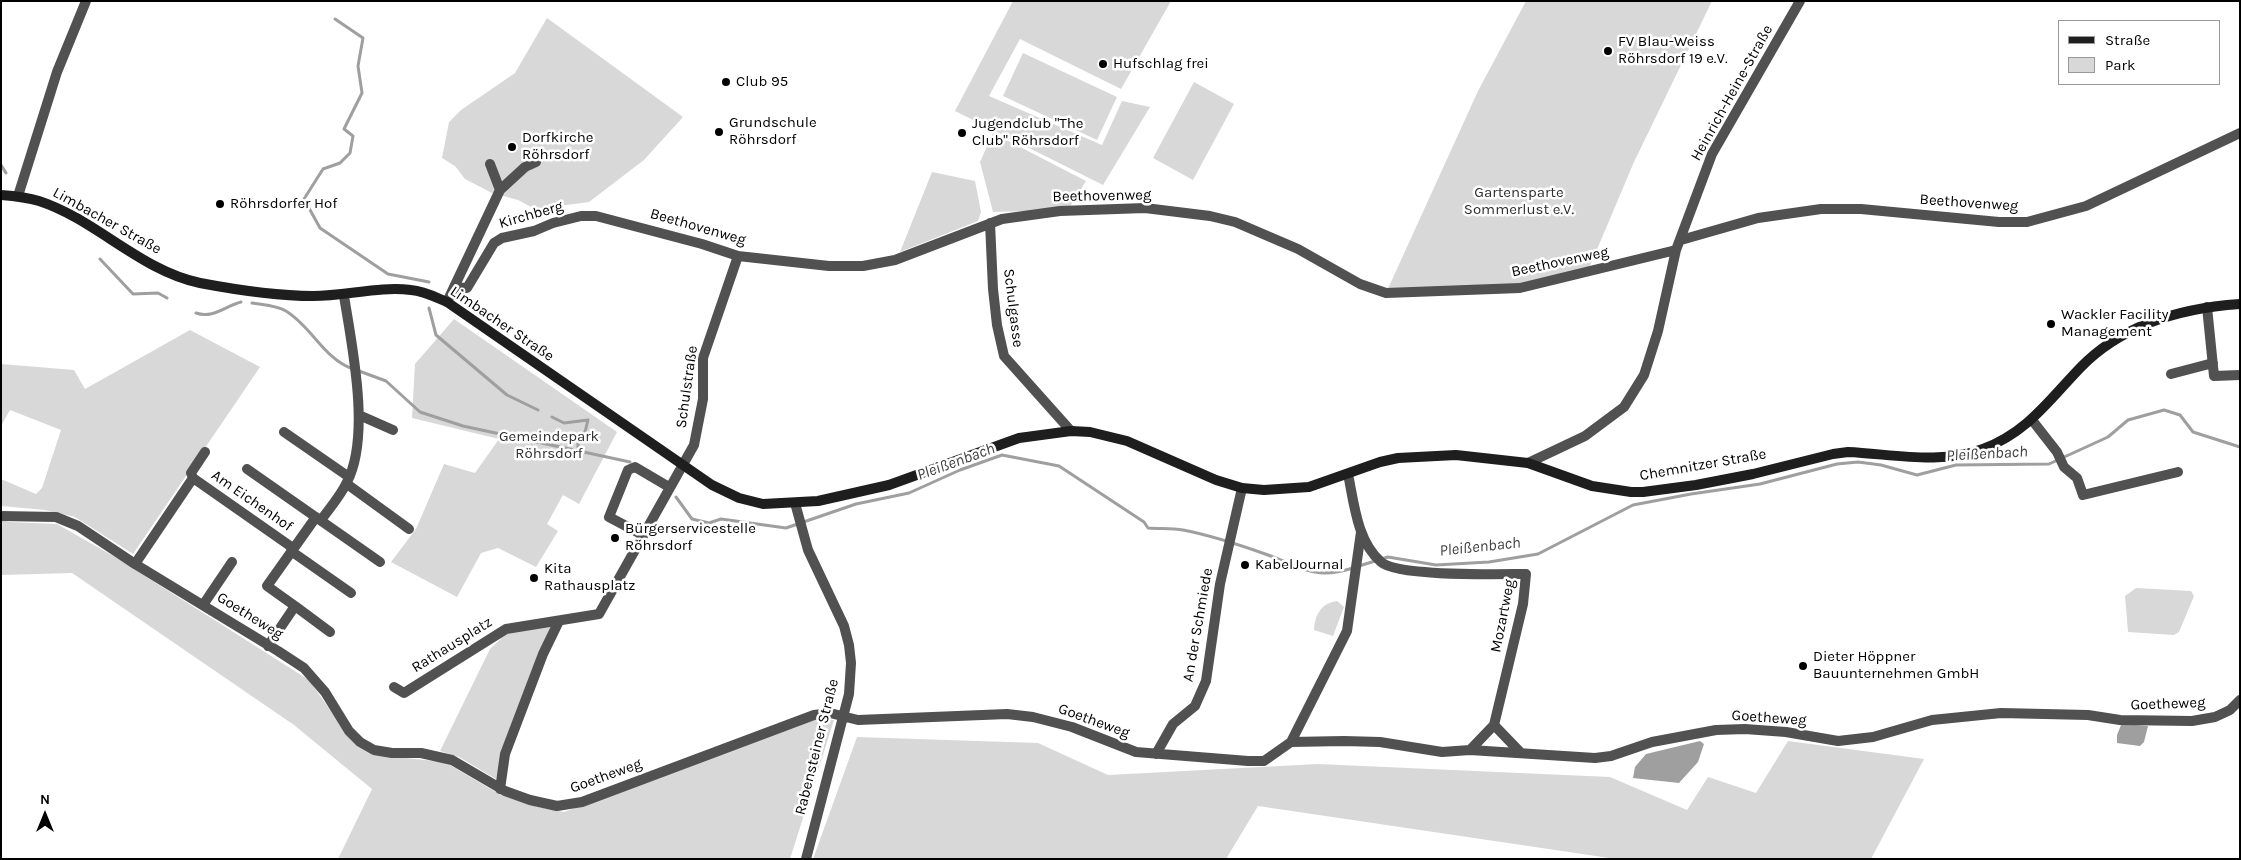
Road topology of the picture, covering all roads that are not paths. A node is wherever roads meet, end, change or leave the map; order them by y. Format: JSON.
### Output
{"nodes":[{"id":1,"x":86,"y":1,"type":"edge"},
{"id":2,"x":1800,"y":1,"type":"edge"},
{"id":3,"x":2240,"y":133,"type":"edge"},
{"id":4,"x":536,"y":162,"type":"dead end"},
{"id":5,"x":490,"y":164,"type":"dead end"},
{"id":6,"x":500,"y":190,"type":"junction"},
{"id":7,"x":1,"y":195,"type":"edge"},
{"id":8,"x":18,"y":196,"type":"junction"},
{"id":9,"x":581,"y":216,"type":"joint"},
{"id":10,"x":990,"y":223,"type":"junction"},
{"id":11,"x":1681,"y":240,"type":"junction"},
{"id":12,"x":1676,"y":250,"type":"junction"},
{"id":13,"x":738,"y":256,"type":"junction"},
{"id":14,"x":455,"y":287,"type":"junction"},
{"id":15,"x":344,"y":296,"type":"junction"},
{"id":16,"x":447,"y":302,"type":"junction"},
{"id":17,"x":2240,"y":304,"type":"edge"},
{"id":18,"x":2207,"y":307,"type":"junction"},
{"id":19,"x":2213,"y":363,"type":"junction"},
{"id":20,"x":2171,"y":374,"type":"dead end"},
{"id":21,"x":2240,"y":375,"type":"edge"},
{"id":22,"x":359,"y":415,"type":"junction"},
{"id":23,"x":2032,"y":420,"type":"junction"},
{"id":24,"x":393,"y":430,"type":"dead end"},
{"id":25,"x":1071,"y":431,"type":"junction"},
{"id":26,"x":284,"y":432,"type":"dead end"},
{"id":27,"x":204,"y":452,"type":"dead end"},
{"id":28,"x":1528,"y":463,"type":"junction"},
{"id":29,"x":682,"y":464,"type":"junction"},
{"id":30,"x":247,"y":469,"type":"dead end"},
{"id":31,"x":2178,"y":472,"type":"dead end"},
{"id":32,"x":1348,"y":474,"type":"junction"},
{"id":33,"x":193,"y":478,"type":"junction"},
{"id":34,"x":348,"y":480,"type":"junction"},
{"id":35,"x":669,"y":487,"type":"junction"},
{"id":36,"x":1242,"y":488,"type":"junction"},
{"id":37,"x":795,"y":503,"type":"junction"},
{"id":38,"x":1,"y":516,"type":"edge"},
{"id":39,"x":319,"y":519,"type":"junction"},
{"id":40,"x":409,"y":529,"type":"dead end"},
{"id":41,"x":1361,"y":532,"type":"junction"},
{"id":42,"x":643,"y":535,"type":"junction"},
{"id":43,"x":292,"y":550,"type":"junction"},
{"id":44,"x":232,"y":562,"type":"dead end"},
{"id":45,"x":380,"y":562,"type":"dead end"},
{"id":46,"x":135,"y":564,"type":"junction"},
{"id":47,"x":351,"y":593,"type":"dead end"},
{"id":48,"x":203,"y":605,"type":"junction"},
{"id":49,"x":295,"y":606,"type":"junction"},
{"id":50,"x":559,"y":620,"type":"junction"},
{"id":51,"x":330,"y":632,"type":"dead end"},
{"id":52,"x":268,"y":646,"type":"junction"},
{"id":53,"x":394,"y":687,"type":"dead end"},
{"id":54,"x":2240,"y":700,"type":"edge"},
{"id":55,"x":843,"y":717,"type":"junction"},
{"id":56,"x":1494,"y":726,"type":"junction"},
{"id":57,"x":1291,"y":742,"type":"junction"},
{"id":58,"x":1470,"y":750,"type":"junction"},
{"id":59,"x":1521,"y":753,"type":"junction"},
{"id":60,"x":1156,"y":754,"type":"junction"},
{"id":61,"x":500,"y":789,"type":"junction"},
{"id":62,"x":806,"y":859,"type":"edge"}],
"edges":[{"from":1,"to":8,"type":"street"},
{"from":2,"to":11,"type":"street","name":"Heinrich-Heine-Straße"},
{"from":3,"to":11,"type":"street","name":"Beethovenweg"},
{"from":4,"to":6,"type":"street","name":"Kirchberg"},
{"from":5,"to":6,"type":"street"},
{"from":6,"to":14,"type":"street","name":"Kirchberg"},
{"from":7,"to":8,"type":"street","name":"Limbacher Straße"},
{"from":8,"to":15,"type":"street","name":"Limbacher Straße"},
{"from":9,"to":13,"type":"street","name":"Beethovenweg"},
{"from":9,"to":14,"type":"street","name":"Kirchberg"},
{"from":10,"to":12,"type":"street","name":"Beethovenweg"},
{"from":10,"to":13,"type":"street","name":"Beethovenweg"},
{"from":10,"to":25,"type":"street","name":"Schulgasse"},
{"from":11,"to":12,"type":"street","name":"Heinrich-Heine-Straße"},
{"from":12,"to":28,"type":"street","name":"Heinrich-Heine-Straße"},
{"from":13,"to":29,"type":"street","name":"Schulstraße"},
{"from":14,"to":16,"type":"street","name":"Kirchberg"},
{"from":15,"to":16,"type":"street","name":"Limbacher Straße"},
{"from":15,"to":22,"type":"street","name":"Am Eichenhof"},
{"from":16,"to":29,"type":"street","name":"Limbacher Straße"},
{"from":17,"to":18,"type":"street","name":"Chemnitzer Straße"},
{"from":18,"to":19,"type":"street"},
{"from":18,"to":23,"type":"street","name":"Chemnitzer Straße"},
{"from":19,"to":20,"type":"street"},
{"from":19,"to":21,"type":"street"},
{"from":22,"to":24,"type":"street"},
{"from":22,"to":34,"type":"street","name":"Am Eichenhof"},
{"from":23,"to":28,"type":"street","name":"Chemnitzer Straße"},
{"from":23,"to":31,"type":"street"},
{"from":25,"to":36,"type":"street","name":"Chemnitzer Straße"},
{"from":25,"to":37,"type":"street","name":"Chemnitzer Straße"},
{"from":26,"to":34,"type":"street"},
{"from":27,"to":33,"type":"street","name":"Am Eichenhof"},
{"from":28,"to":32,"type":"street","name":"Chemnitzer Straße"},
{"from":29,"to":35,"type":"street","name":"Rathausplatz"},
{"from":29,"to":37,"type":"street","name":"Chemnitzer Straße"},
{"from":30,"to":39,"type":"street","name":"Am Eichenhof"},
{"from":32,"to":36,"type":"street","name":"Chemnitzer Straße"},
{"from":32,"to":41,"type":"street","name":"Mozartweg"},
{"from":33,"to":43,"type":"street","name":"Am Eichenhof"},
{"from":33,"to":46,"type":"street","name":"Am Eichenhof"},
{"from":34,"to":39,"type":"street","name":"Am Eichenhof"},
{"from":34,"to":40,"type":"street"},
{"from":35,"to":42,"type":"street","name":"Rathausplatz"},
{"from":35,"to":42,"type":"street"},
{"from":36,"to":60,"type":"street","name":"An der Schmiede"},
{"from":37,"to":55,"type":"street","name":"Rabensteiner Straße"},
{"from":38,"to":46,"type":"street","name":"Goetheweg"},
{"from":39,"to":43,"type":"street","name":"Am Eichenhof"},
{"from":39,"to":45,"type":"street","name":"Am Eichenhof"},
{"from":41,"to":56,"type":"street","name":"Mozartweg"},
{"from":41,"to":57,"type":"street","name":"Goetheweg"},
{"from":42,"to":50,"type":"street","name":"Rathausplatz"},
{"from":43,"to":47,"type":"street","name":"Am Eichenhof"},
{"from":43,"to":49,"type":"street","name":"Am Eichenhof"},
{"from":44,"to":48,"type":"street"},
{"from":46,"to":48,"type":"street","name":"Goetheweg"},
{"from":48,"to":52,"type":"street","name":"Goetheweg"},
{"from":49,"to":51,"type":"street","name":"Am Eichenhof"},
{"from":49,"to":52,"type":"street"},
{"from":50,"to":53,"type":"street","name":"Rathausplatz"},
{"from":50,"to":61,"type":"street"},
{"from":52,"to":61,"type":"street","name":"Goetheweg"},
{"from":54,"to":59,"type":"street","name":"Goetheweg"},
{"from":55,"to":60,"type":"street","name":"Goetheweg"},
{"from":55,"to":61,"type":"street","name":"Goetheweg"},
{"from":55,"to":62,"type":"street","name":"Rabensteiner Straße"},
{"from":56,"to":58,"type":"street"},
{"from":56,"to":59,"type":"street"},
{"from":57,"to":58,"type":"street","name":"Goetheweg"},
{"from":57,"to":60,"type":"street","name":"Goetheweg"},
{"from":58,"to":59,"type":"street","name":"Goetheweg"}]}
